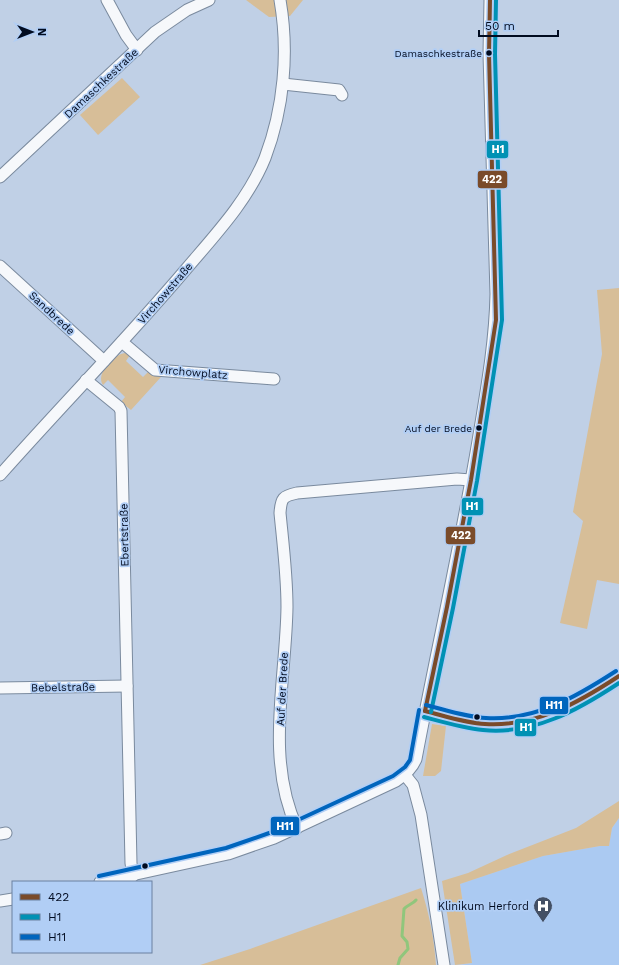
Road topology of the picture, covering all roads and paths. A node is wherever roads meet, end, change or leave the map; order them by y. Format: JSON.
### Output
{"nodes":[{"id":1,"x":107,"y":0,"type":"edge"},
{"id":2,"x":209,"y":0,"type":"edge"},
{"id":3,"x":280,"y":0,"type":"edge"},
{"id":4,"x":490,"y":0,"type":"edge"},
{"id":5,"x":137,"y":50,"type":"junction"},
{"id":6,"x":282,"y":84,"type":"junction"},
{"id":7,"x":342,"y":95,"type":"dead end"},
{"id":8,"x":0,"y":177,"type":"edge"},
{"id":9,"x":0,"y":266,"type":"edge"},
{"id":10,"x":122,"y":342,"type":"junction"},
{"id":11,"x":104,"y":361,"type":"junction"},
{"id":12,"x":274,"y":378,"type":"dead end"},
{"id":13,"x":86,"y":380,"type":"junction"},
{"id":14,"x":0,"y":475,"type":"edge"},
{"id":15,"x":471,"y":480,"type":"junction"},
{"id":16,"x":619,"y":676,"type":"edge"},
{"id":17,"x":127,"y":686,"type":"junction"},
{"id":18,"x":0,"y":688,"type":"edge"},
{"id":19,"x":425,"y":711,"type":"junction"},
{"id":20,"x":405,"y":775,"type":"junction"},
{"id":21,"x":297,"y":828,"type":"junction"},
{"id":22,"x":133,"y":876,"type":"junction"},
{"id":23,"x":106,"y":881,"type":"edge"},
{"id":24,"x":12,"y":898,"type":"edge"},
{"id":25,"x":0,"y":901,"type":"edge"},
{"id":26,"x":444,"y":965,"type":"edge"}],
"edges":[{"from":1,"to":5,"type":"street"},
{"from":2,"to":5,"type":"street","name":"Damaschkestraße"},
{"from":3,"to":6,"type":"street","name":"Virchowstraße"},
{"from":4,"to":15,"type":"street"},
{"from":5,"to":8,"type":"street","name":"Damaschkestraße"},
{"from":6,"to":7,"type":"street"},
{"from":6,"to":10,"type":"street","name":"Virchowstraße"},
{"from":9,"to":11,"type":"street","name":"Sandbrede"},
{"from":10,"to":11,"type":"street","name":"Virchowstraße"},
{"from":10,"to":12,"type":"street","name":"Virchowplatz"},
{"from":11,"to":13,"type":"street","name":"Virchowstraße"},
{"from":13,"to":14,"type":"street","name":"Virchowstraße"},
{"from":13,"to":17,"type":"street","name":"Ebertstraße"},
{"from":15,"to":19,"type":"street"},
{"from":15,"to":21,"type":"street","name":"Auf der Brede"},
{"from":16,"to":19,"type":"street"},
{"from":17,"to":18,"type":"street","name":"Bebelstraße"},
{"from":17,"to":22,"type":"street","name":"Ebertstraße"},
{"from":19,"to":20,"type":"street"},
{"from":20,"to":21,"type":"street"},
{"from":20,"to":26,"type":"street"},
{"from":21,"to":22,"type":"street"},
{"from":22,"to":23,"type":"street"},
{"from":24,"to":25,"type":"street"}]}
